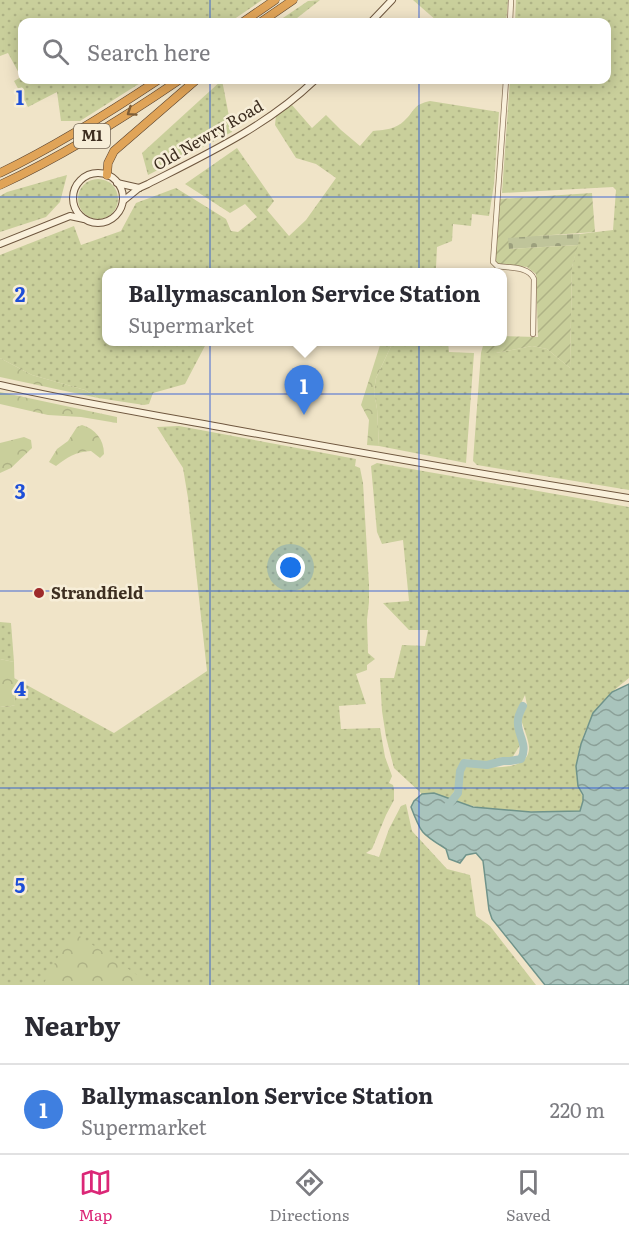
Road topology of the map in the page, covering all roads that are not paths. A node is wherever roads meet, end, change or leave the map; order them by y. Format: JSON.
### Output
{"nodes":[{"id":1,"x":275,"y":0,"type":"edge"},
{"id":2,"x":293,"y":0,"type":"edge"},
{"id":3,"x":392,"y":0,"type":"edge"},
{"id":4,"x":511,"y":0,"type":"edge"},
{"id":5,"x":249,"y":18,"type":"edge"},
{"id":6,"x":267,"y":18,"type":"edge"},
{"id":7,"x":375,"y":18,"type":"edge"},
{"id":8,"x":510,"y":18,"type":"edge"},
{"id":9,"x":152,"y":84,"type":"edge"},
{"id":10,"x":173,"y":84,"type":"edge"},
{"id":11,"x":191,"y":84,"type":"edge"},
{"id":12,"x":311,"y":84,"type":"edge"},
{"id":13,"x":506,"y":84,"type":"edge"},
{"id":14,"x":60,"y":142,"type":"junction"},
{"id":15,"x":0,"y":167,"type":"edge"},
{"id":16,"x":0,"y":173,"type":"edge"},
{"id":17,"x":107,"y":175,"type":"junction"},
{"id":18,"x":117,"y":183,"type":"junction"},
{"id":19,"x":0,"y":186,"type":"edge"},
{"id":20,"x":139,"y":188,"type":"junction"},
{"id":21,"x":123,"y":201,"type":"junction"},
{"id":22,"x":74,"y":205,"type":"junction"},
{"id":23,"x":70,"y":216,"type":"junction"},
{"id":24,"x":84,"y":219,"type":"junction"},
{"id":25,"x":0,"y":244,"type":"edge"},
{"id":26,"x":533,"y":334,"type":"dead end"},
{"id":27,"x":0,"y":385,"type":"edge"},
{"id":28,"x":629,"y":498,"type":"edge"}],
"edges":[{"from":1,"to":5,"type":"highway"},
{"from":2,"to":6,"type":"highway"},
{"from":3,"to":7,"type":"main road"},
{"from":4,"to":8,"type":"street"},
{"from":9,"to":14,"type":"highway"},
{"from":10,"to":19,"type":"highway","number":"M1","one_way":true},
{"from":11,"to":17,"type":"highway"},
{"from":12,"to":20,"type":"main road","name":"Old Newry Road"},
{"from":13,"to":26,"type":"street"},
{"from":14,"to":15,"type":"highway"},
{"from":14,"to":16,"type":"highway","number":"M1"},
{"from":17,"to":18,"type":"main road"},
{"from":17,"to":22,"type":"main road"},
{"from":18,"to":20,"type":"main road","name":"Old Newry Road"},
{"from":18,"to":21,"type":"main road"},
{"from":20,"to":21,"type":"main road","name":"Old Newry Road"},
{"from":21,"to":24,"type":"main road"},
{"from":22,"to":23,"type":"main road"},
{"from":22,"to":24,"type":"main road"},
{"from":23,"to":24,"type":"main road"},
{"from":23,"to":25,"type":"main road"},
{"from":27,"to":28,"type":"main road"}]}
